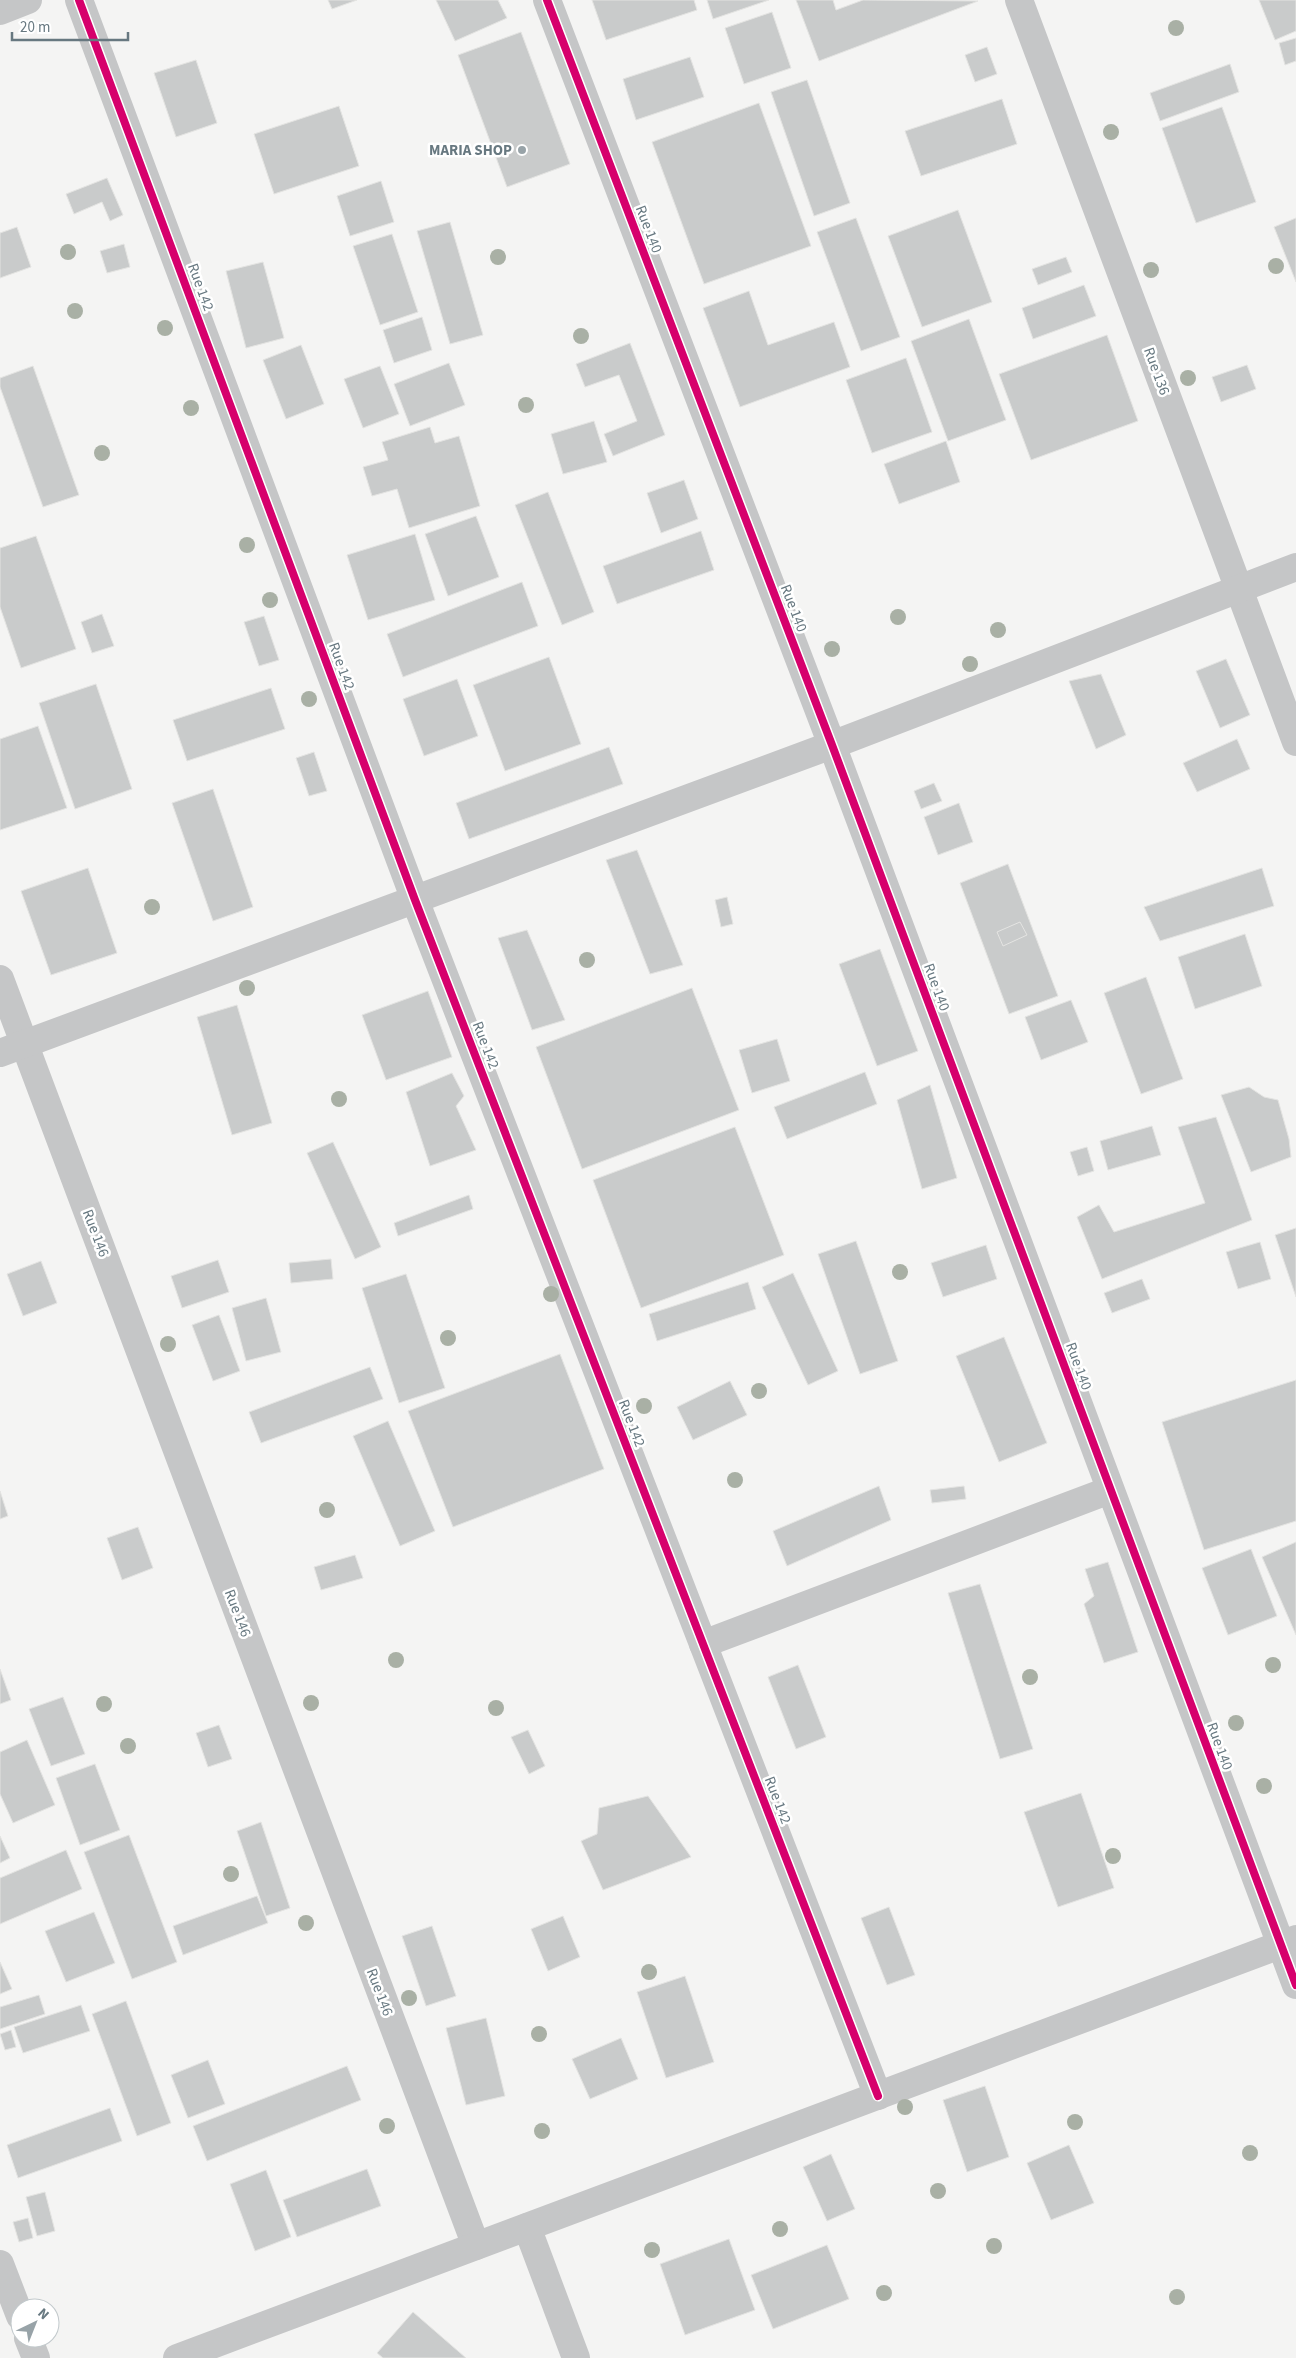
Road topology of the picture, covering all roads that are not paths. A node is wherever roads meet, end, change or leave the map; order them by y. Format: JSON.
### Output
{"nodes":[{"id":1,"x":28,"y":0,"type":"edge"},
{"id":2,"x":79,"y":0,"type":"edge"},
{"id":3,"x":547,"y":0,"type":"edge"},
{"id":4,"x":1019,"y":0,"type":"edge"},
{"id":5,"x":0,"y":11,"type":"edge"},
{"id":6,"x":1296,"y":567,"type":"edge"},
{"id":7,"x":1238,"y":590,"type":"junction"},
{"id":8,"x":1296,"y":742,"type":"edge"},
{"id":9,"x":832,"y":745,"type":"junction"},
{"id":10,"x":415,"y":900,"type":"junction"},
{"id":11,"x":0,"y":980,"type":"edge"},
{"id":12,"x":25,"y":1044,"type":"junction"},
{"id":13,"x":0,"y":1053,"type":"edge"},
{"id":14,"x":1110,"y":1490,"type":"junction"},
{"id":15,"x":703,"y":1644,"type":"junction"},
{"id":16,"x":1288,"y":1942,"type":"edge"},
{"id":17,"x":1296,"y":1985,"type":"edge"},
{"id":18,"x":878,"y":2096,"type":"junction"},
{"id":19,"x":527,"y":2227,"type":"junction"},
{"id":20,"x":476,"y":2246,"type":"junction"},
{"id":21,"x":0,"y":2264,"type":"edge"},
{"id":22,"x":13,"y":2298,"type":"edge"},
{"id":23,"x":177,"y":2358,"type":"edge"},
{"id":24,"x":576,"y":2358,"type":"edge"}],
"edges":[{"from":1,"to":5,"type":"street"},
{"from":2,"to":10,"type":"street","name":"Rue 142"},
{"from":3,"to":9,"type":"street","name":"Rue 140"},
{"from":4,"to":7,"type":"street","name":"Rue 136"},
{"from":6,"to":7,"type":"street"},
{"from":7,"to":8,"type":"street","name":"Rue 136"},
{"from":7,"to":9,"type":"street"},
{"from":9,"to":10,"type":"street"},
{"from":9,"to":14,"type":"street","name":"Rue 140"},
{"from":10,"to":12,"type":"street"},
{"from":10,"to":15,"type":"street","name":"Rue 142"},
{"from":11,"to":12,"type":"street","name":"Rue 146"},
{"from":12,"to":13,"type":"street"},
{"from":12,"to":20,"type":"street","name":"Rue 146"},
{"from":14,"to":15,"type":"street"},
{"from":14,"to":16,"type":"street","name":"Rue 140"},
{"from":15,"to":18,"type":"street","name":"Rue 142"},
{"from":16,"to":17,"type":"street","name":"Rue 140"},
{"from":16,"to":18,"type":"street"},
{"from":18,"to":19,"type":"street"},
{"from":19,"to":20,"type":"street"},
{"from":19,"to":24,"type":"street"},
{"from":20,"to":23,"type":"street"},
{"from":21,"to":22,"type":"street"}]}
